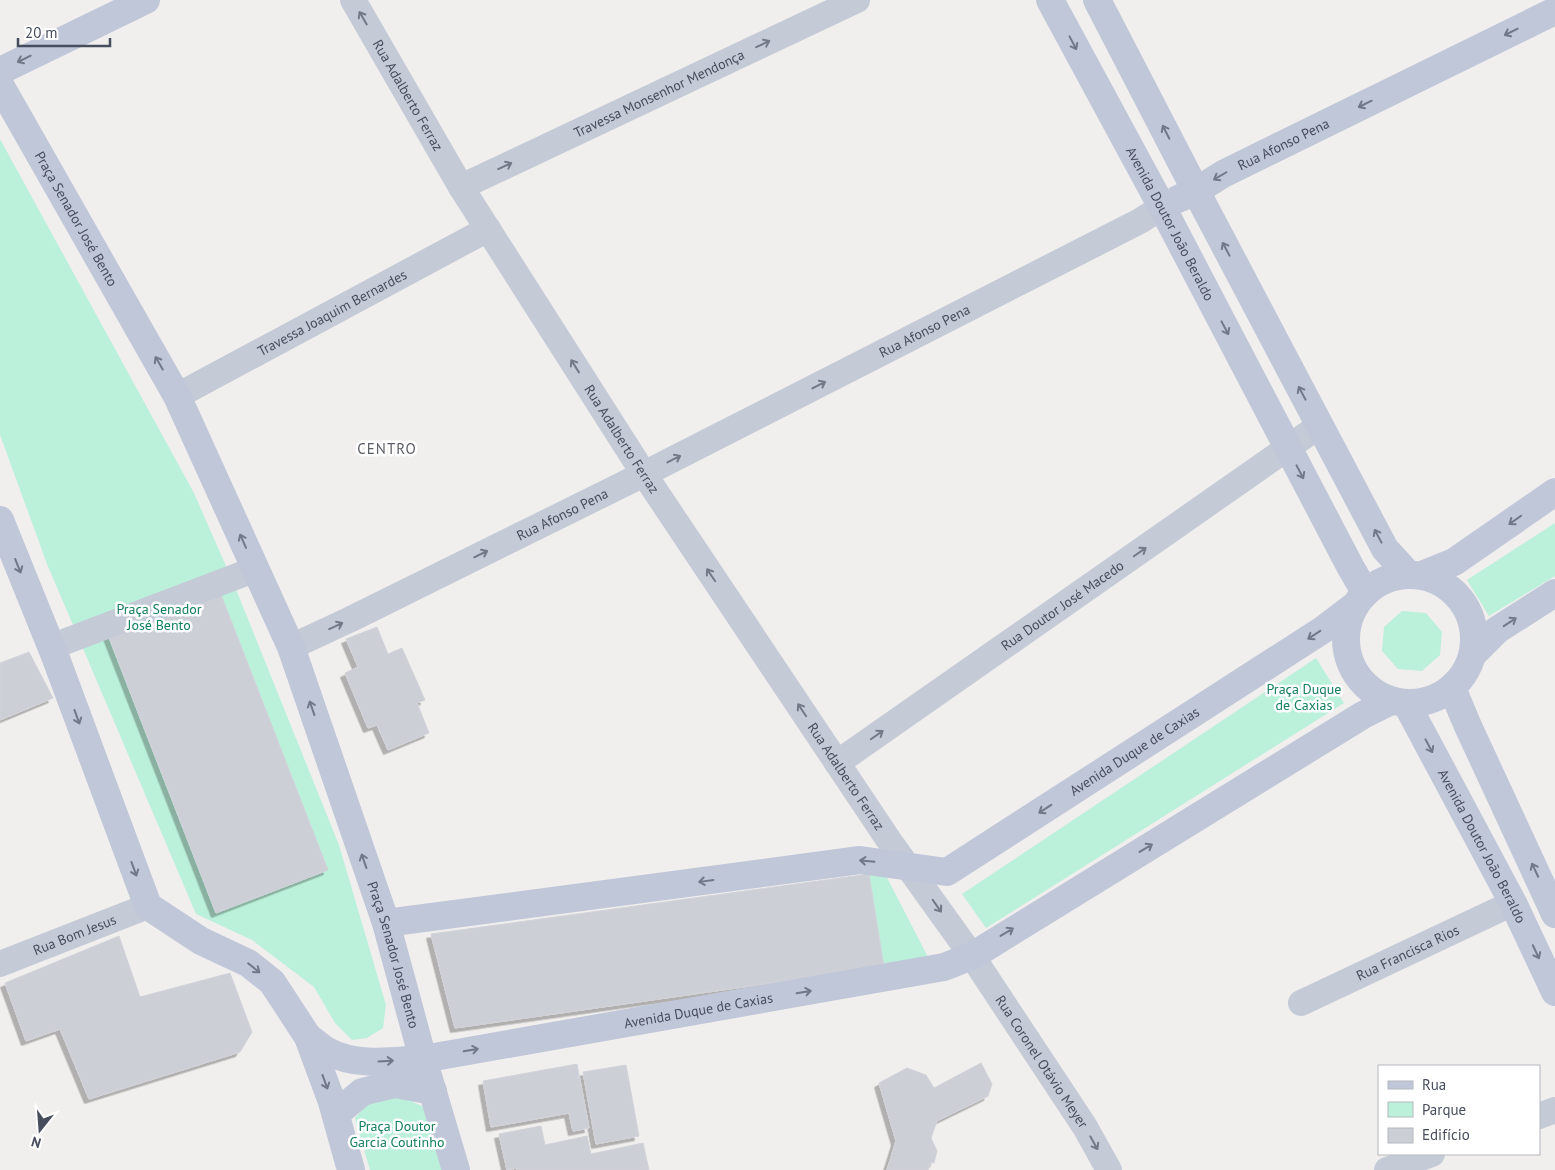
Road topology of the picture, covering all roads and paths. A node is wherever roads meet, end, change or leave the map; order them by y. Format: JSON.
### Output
{"nodes":[{"id":1,"x":146,"y":0,"type":"edge"},
{"id":2,"x":353,"y":0,"type":"edge"},
{"id":3,"x":856,"y":0,"type":"edge"},
{"id":4,"x":1050,"y":0,"type":"edge"},
{"id":5,"x":1097,"y":0,"type":"edge"},
{"id":6,"x":1555,"y":11,"type":"edge"},
{"id":7,"x":0,"y":71,"type":"edge"},
{"id":8,"x":0,"y":85,"type":"edge"},
{"id":9,"x":461,"y":187,"type":"junction"},
{"id":10,"x":1196,"y":191,"type":"junction"},
{"id":11,"x":1162,"y":207,"type":"junction"},
{"id":12,"x":488,"y":229,"type":"junction"},
{"id":13,"x":177,"y":396,"type":"junction"},
{"id":14,"x":1319,"y":426,"type":"junction"},
{"id":15,"x":1288,"y":448,"type":"junction"},
{"id":16,"x":644,"y":474,"type":"junction"},
{"id":17,"x":1555,"y":492,"type":"edge"},
{"id":18,"x":0,"y":520,"type":"edge"},
{"id":19,"x":256,"y":569,"type":"junction"},
{"id":20,"x":1415,"y":575,"type":"junction"},
{"id":21,"x":1555,"y":593,"type":"edge"},
{"id":22,"x":1359,"y":599,"type":"junction"},
{"id":23,"x":51,"y":647,"type":"junction"},
{"id":24,"x":291,"y":647,"type":"junction"},
{"id":25,"x":1473,"y":654,"type":"junction"},
{"id":26,"x":1452,"y":688,"type":"junction"},
{"id":27,"x":1398,"y":702,"type":"junction"},
{"id":28,"x":838,"y":763,"type":"junction"},
{"id":29,"x":908,"y":866,"type":"junction"},
{"id":30,"x":1513,"y":903,"type":"junction"},
{"id":31,"x":148,"y":906,"type":"junction"},
{"id":32,"x":1555,"y":914,"type":"edge"},
{"id":33,"x":386,"y":923,"type":"junction"},
{"id":34,"x":972,"y":956,"type":"junction"},
{"id":35,"x":0,"y":964,"type":"edge"},
{"id":36,"x":1555,"y":992,"type":"edge"},
{"id":37,"x":1301,"y":1004,"type":"dead end"},
{"id":38,"x":308,"y":1037,"type":"junction"},
{"id":39,"x":423,"y":1059,"type":"junction"},
{"id":40,"x":433,"y":1091,"type":"junction"},
{"id":41,"x":1555,"y":1110,"type":"edge"},
{"id":42,"x":336,"y":1114,"type":"junction"},
{"id":43,"x":1540,"y":1116,"type":"edge"},
{"id":44,"x":1429,"y":1155,"type":"edge"},
{"id":45,"x":351,"y":1170,"type":"edge"},
{"id":46,"x":456,"y":1170,"type":"edge"},
{"id":47,"x":1109,"y":1170,"type":"edge"},
{"id":48,"x":1387,"y":1170,"type":"edge"}],
"edges":[{"from":1,"to":7,"type":"street","one_way":true},
{"from":9,"to":2,"type":"street","name":"Rua Adalberto Ferraz","one_way":true},
{"from":9,"to":3,"type":"street","name":"Travessa Monsenhor Mendonça","one_way":true},
{"from":4,"to":11,"type":"street","name":"Avenida Doutor João Beraldo","one_way":true},
{"from":10,"to":5,"type":"street","one_way":true},
{"from":6,"to":10,"type":"street","name":"Rua Afonso Pena","one_way":true},
{"from":13,"to":8,"type":"street","name":"Praça Senador José Bento","one_way":true},
{"from":9,"to":12,"type":"street","name":"Rua Adalberto Ferraz"},
{"from":10,"to":11,"type":"street","name":"Rua Afonso Pena"},
{"from":14,"to":10,"type":"street","one_way":true},
{"from":11,"to":15,"type":"street","name":"Avenida Doutor João Beraldo","one_way":true},
{"from":16,"to":11,"type":"street","name":"Rua Afonso Pena","one_way":true},
{"from":12,"to":13,"type":"street","name":"Travessa Joaquim Bernardes"},
{"from":16,"to":12,"type":"street","name":"Rua Adalberto Ferraz","one_way":true},
{"from":19,"to":13,"type":"street","name":"Praça Senador José Bento","one_way":true},
{"from":14,"to":15,"type":"street"},
{"from":20,"to":14,"type":"street","one_way":true},
{"from":15,"to":22,"type":"street","name":"Avenida Doutor João Beraldo","one_way":true},
{"from":28,"to":15,"type":"street","name":"Rua Doutor José Macedo","one_way":true},
{"from":24,"to":16,"type":"street","name":"Rua Afonso Pena","one_way":true},
{"from":28,"to":16,"type":"street","name":"Rua Adalberto Ferraz","one_way":true},
{"from":17,"to":20,"type":"street","one_way":true},
{"from":18,"to":23,"type":"street","one_way":true},
{"from":19,"to":23,"type":"street"},
{"from":19,"to":24,"type":"street","name":"Praça Senador José Bento"},
{"from":20,"to":22,"type":"street"},
{"from":20,"to":25,"type":"street"},
{"from":25,"to":21,"type":"street","one_way":true},
{"from":22,"to":27,"type":"street"},
{"from":22,"to":29,"type":"street","name":"Avenida Duque de Caxias","one_way":true},
{"from":23,"to":31,"type":"street","one_way":true},
{"from":33,"to":24,"type":"street","name":"Praça Senador José Bento","one_way":true},
{"from":25,"to":26,"type":"street"},
{"from":26,"to":27,"type":"street"},
{"from":32,"to":26,"type":"street","one_way":true},
{"from":27,"to":30,"type":"street","name":"Avenida Doutor João Beraldo","one_way":true},
{"from":34,"to":27,"type":"street","name":"Avenida Duque de Caxias","one_way":true},
{"from":28,"to":29,"type":"street","name":"Rua Adalberto Ferraz"},
{"from":29,"to":33,"type":"street","name":"Avenida Duque de Caxias","one_way":true},
{"from":29,"to":34,"type":"street","one_way":true},
{"from":30,"to":36,"type":"street","name":"Avenida Doutor João Beraldo","one_way":true},
{"from":30,"to":37,"type":"street","name":"Rua Francisca Rios"},
{"from":31,"to":35,"type":"street","name":"Rua Bom Jesus"},
{"from":31,"to":38,"type":"street","one_way":true},
{"from":33,"to":39,"type":"street","name":"Praça Senador José Bento"},
{"from":39,"to":34,"type":"street","name":"Avenida Duque de Caxias","one_way":true},
{"from":34,"to":47,"type":"street","name":"Rua Coronel Otávio Meyer","one_way":true},
{"from":38,"to":39,"type":"street","name":"Avenida Duque de Caxias","one_way":true},
{"from":38,"to":42,"type":"street","one_way":true},
{"from":39,"to":40,"type":"street"},
{"from":40,"to":42,"type":"street"},
{"from":40,"to":46,"type":"street"},
{"from":41,"to":43,"type":"street"},
{"from":42,"to":45,"type":"street"},
{"from":44,"to":48,"type":"street"}]}
